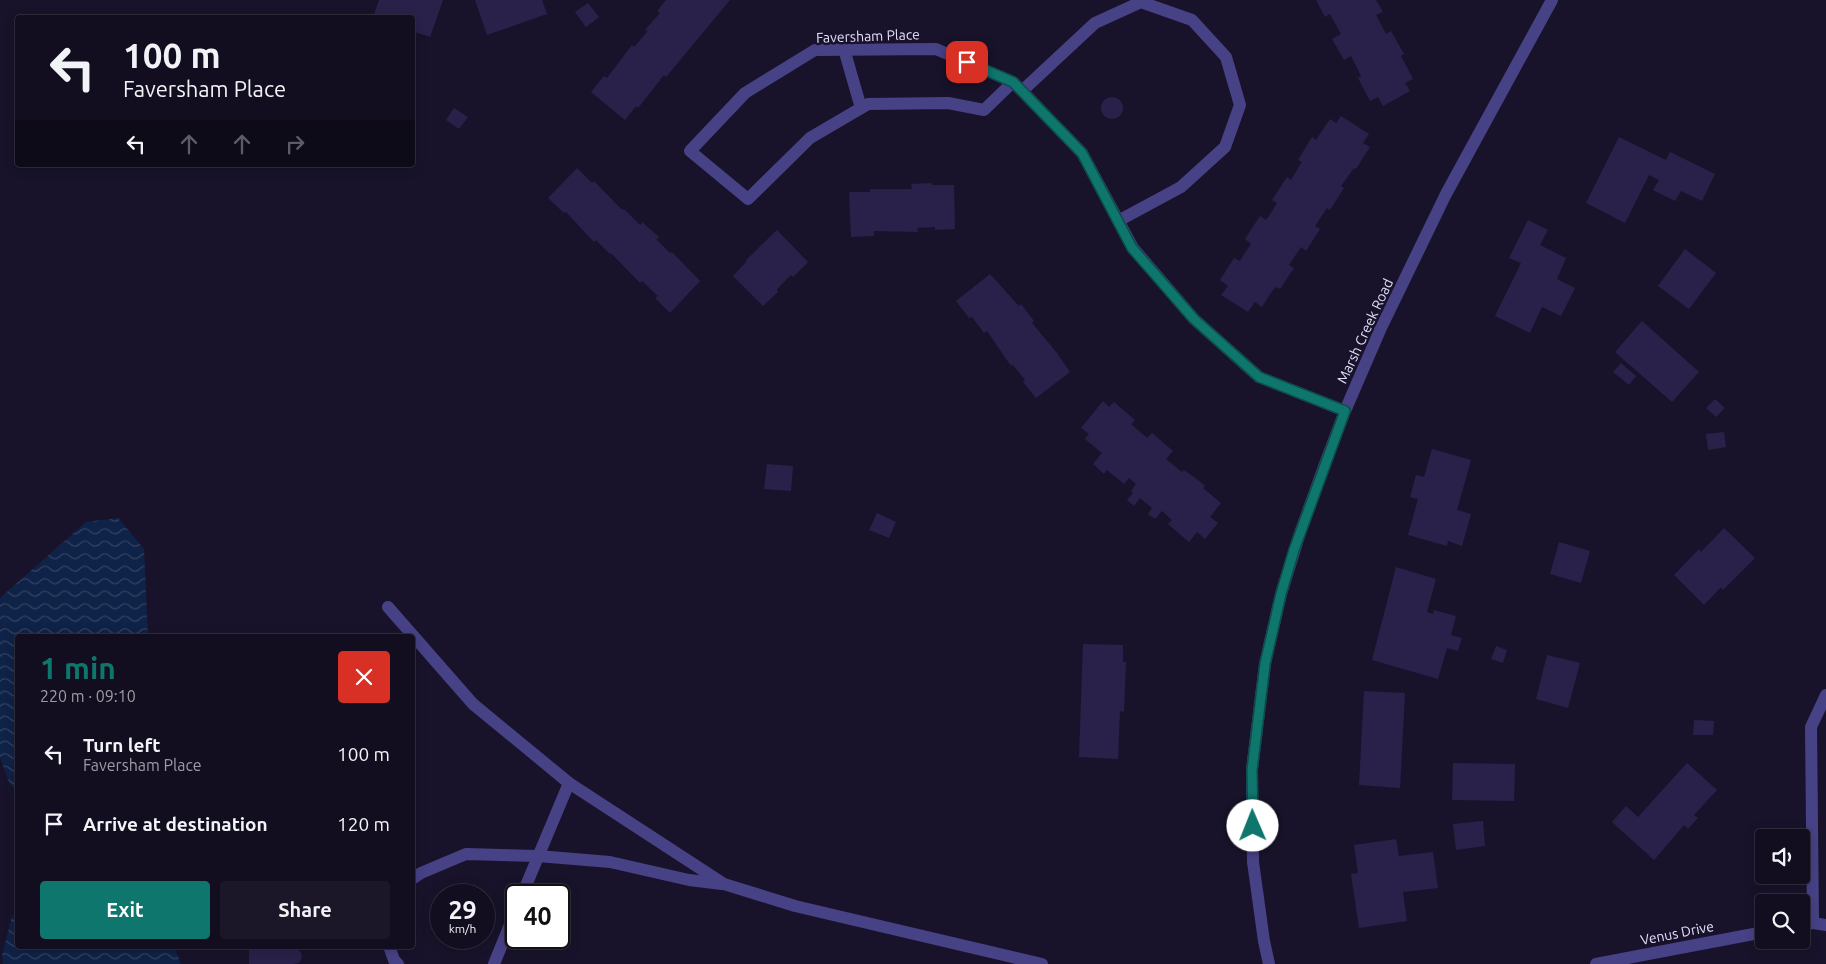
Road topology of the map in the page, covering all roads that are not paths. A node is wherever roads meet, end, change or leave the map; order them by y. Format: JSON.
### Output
{"nodes":[{"id":1,"x":1552,"y":0,"type":"edge"},
{"id":2,"x":844,"y":50,"type":"junction"},
{"id":3,"x":1017,"y":87,"type":"junction"},
{"id":4,"x":861,"y":108,"type":"junction"},
{"id":5,"x":1118,"y":221,"type":"junction"},
{"id":6,"x":1345,"y":411,"type":"junction"},
{"id":7,"x":388,"y":607,"type":"dead end"},
{"id":8,"x":412,"y":634,"type":"edge"},
{"id":9,"x":415,"y":638,"type":"edge"},
{"id":10,"x":1826,"y":694,"type":"edge"},
{"id":11,"x":569,"y":783,"type":"junction"},
{"id":12,"x":538,"y":856,"type":"junction"},
{"id":13,"x":415,"y":877,"type":"edge"},
{"id":14,"x":527,"y":884,"type":"edge"},
{"id":15,"x":724,"y":884,"type":"junction"},
{"id":16,"x":1813,"y":924,"type":"edge"},
{"id":17,"x":1755,"y":934,"type":"edge"},
{"id":18,"x":505,"y":935,"type":"edge"},
{"id":19,"x":390,"y":949,"type":"edge"},
{"id":20,"x":493,"y":963,"type":"edge"},
{"id":21,"x":398,"y":964,"type":"edge"},
{"id":22,"x":1042,"y":964,"type":"edge"},
{"id":23,"x":1269,"y":964,"type":"edge"},
{"id":24,"x":1596,"y":964,"type":"edge"}],
"edges":[{"from":1,"to":6,"type":"street","name":"Marsh Creek Road"},
{"from":2,"to":3,"type":"street","name":"Faversham Place"},
{"from":2,"to":4,"type":"street"},
{"from":2,"to":4,"type":"street","name":"Faversham Place"},
{"from":3,"to":4,"type":"street","name":"Faversham Place"},
{"from":3,"to":5,"type":"street","name":"Faversham Place"},
{"from":3,"to":5,"type":"street"},
{"from":5,"to":6,"type":"street","name":"Faversham Place"},
{"from":6,"to":23,"type":"street","name":"Marsh Creek Road"},
{"from":7,"to":8,"type":"street"},
{"from":9,"to":11,"type":"street"},
{"from":10,"to":16,"type":"street"},
{"from":11,"to":12,"type":"street"},
{"from":11,"to":15,"type":"street"},
{"from":12,"to":13,"type":"street"},
{"from":12,"to":14,"type":"street"},
{"from":12,"to":15,"type":"street"},
{"from":15,"to":22,"type":"street"},
{"from":17,"to":24,"type":"street","name":"Venus Drive"},
{"from":18,"to":20,"type":"street"},
{"from":19,"to":21,"type":"street"}]}
